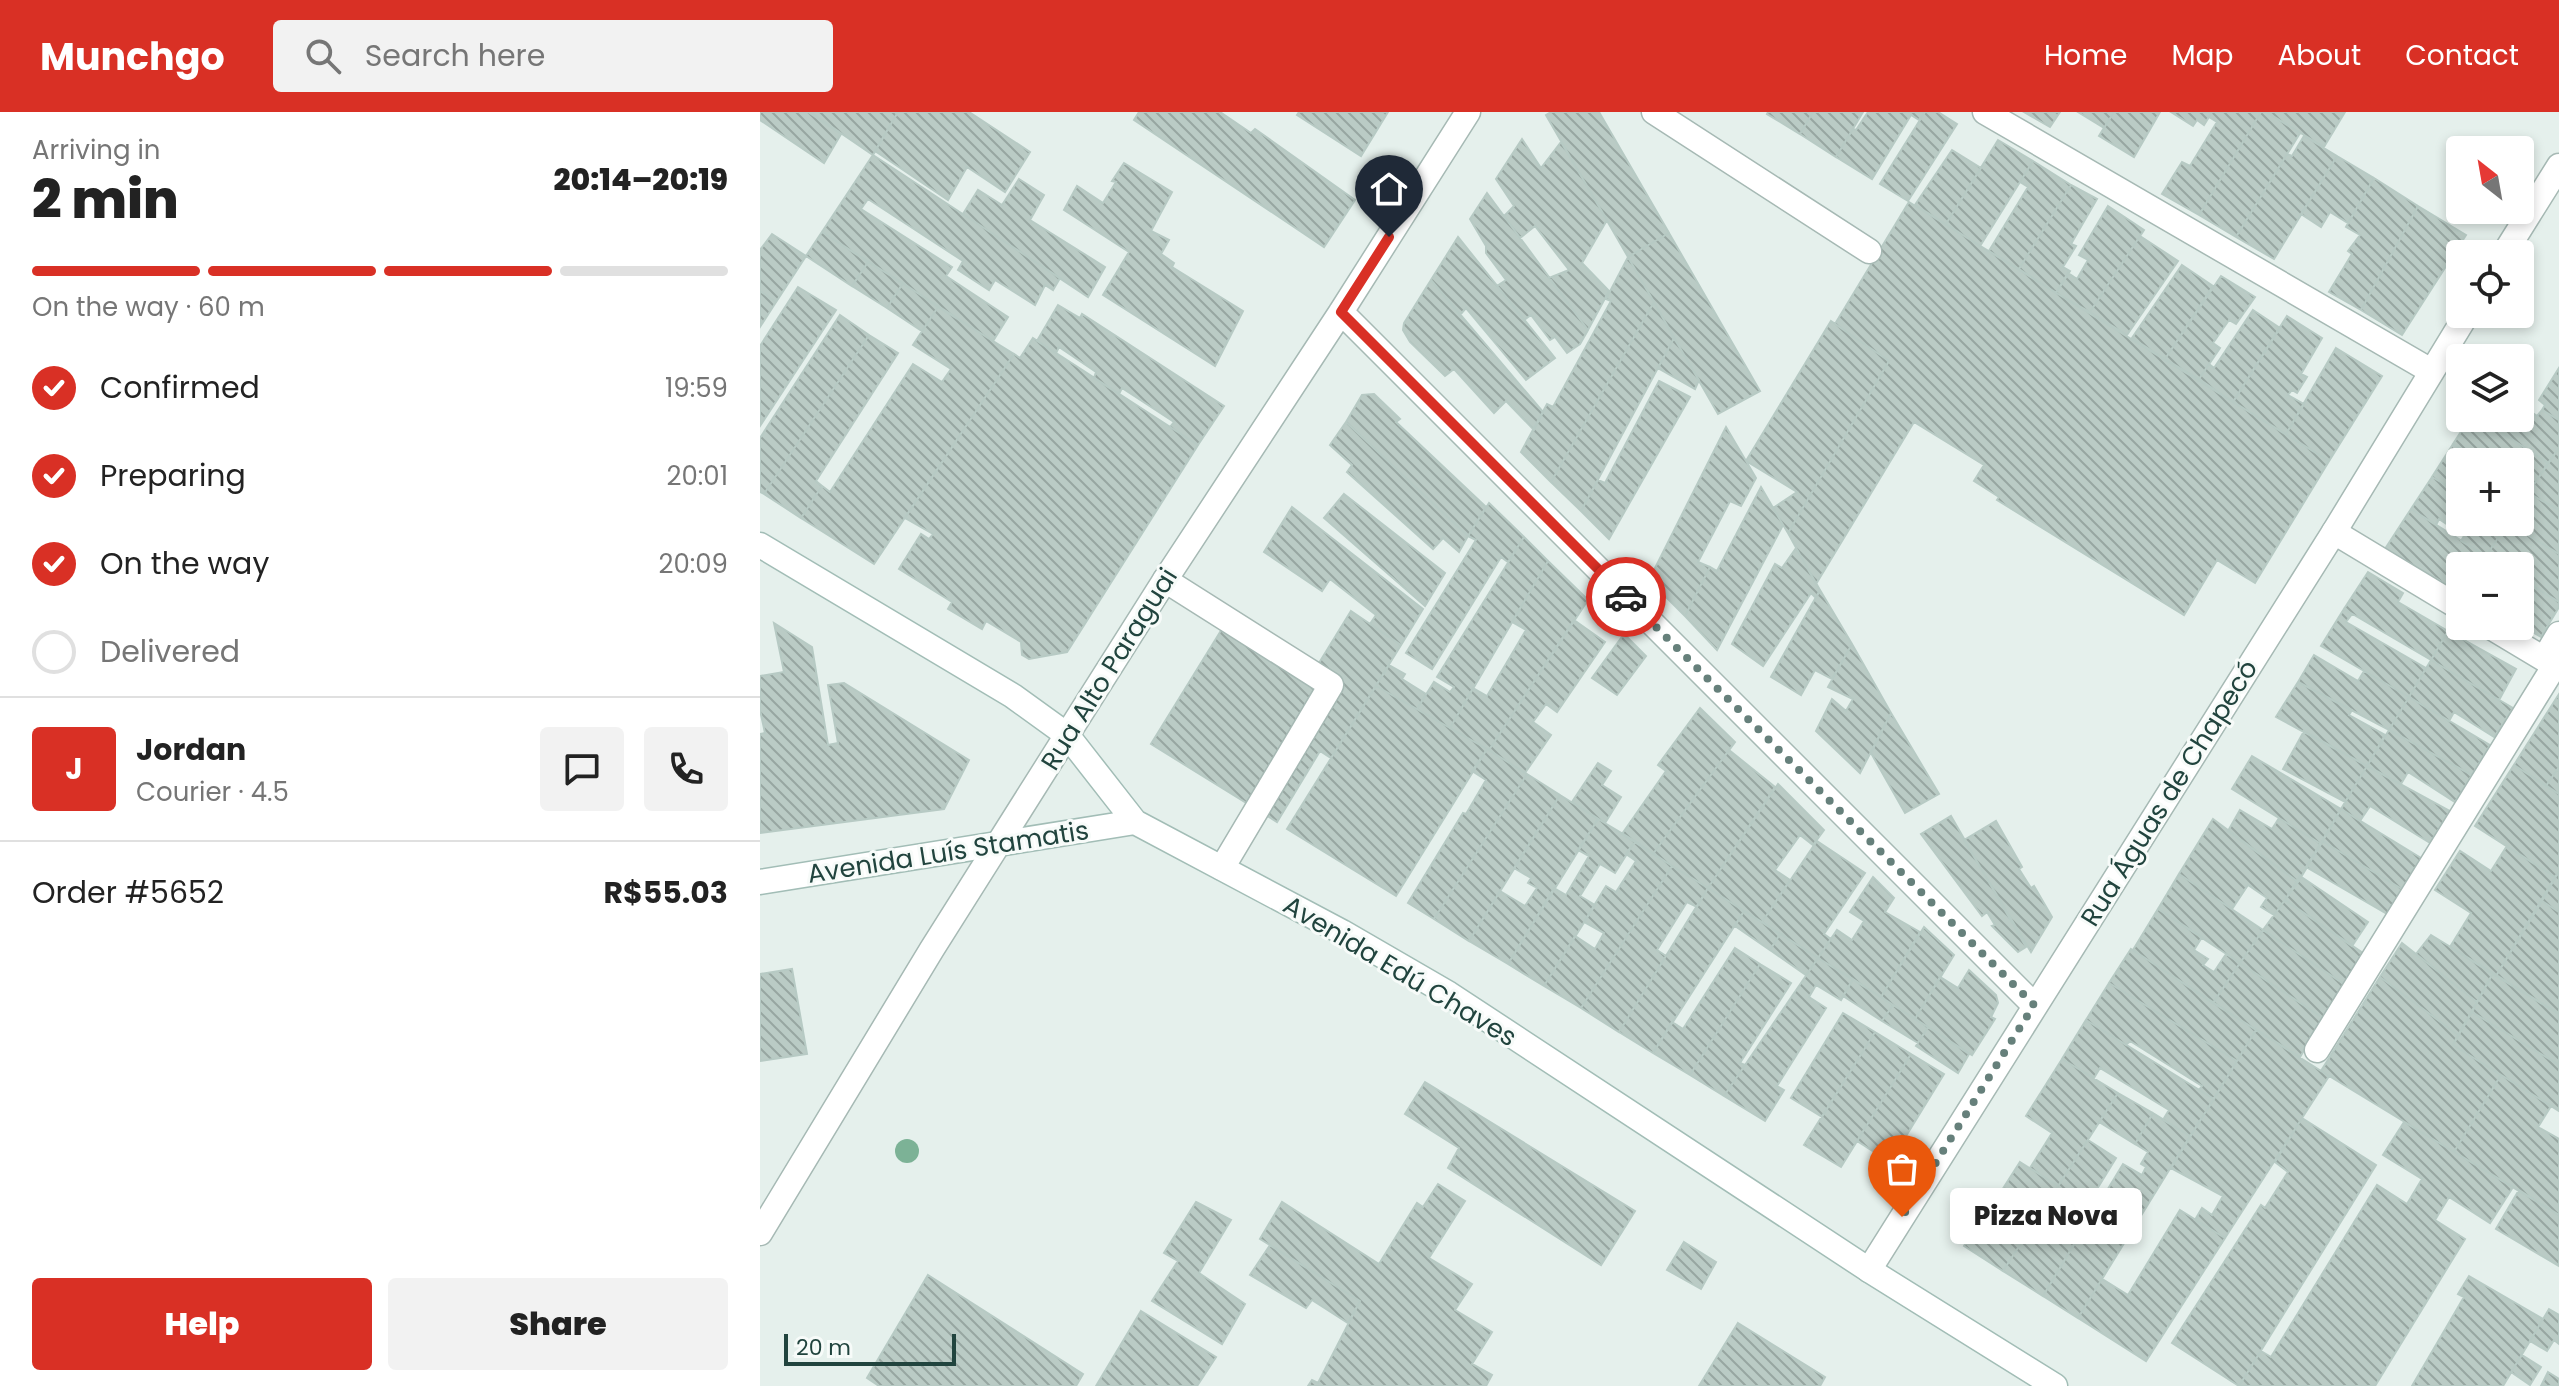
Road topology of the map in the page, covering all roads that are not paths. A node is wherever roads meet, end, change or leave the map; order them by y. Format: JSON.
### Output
{"nodes":[{"id":1,"x":1468,"y":112,"type":"edge"},
{"id":2,"x":1654,"y":112,"type":"edge"},
{"id":3,"x":1985,"y":112,"type":"edge"},
{"id":4,"x":2559,"y":166,"type":"edge"},
{"id":5,"x":2513,"y":240,"type":"edge"},
{"id":6,"x":1869,"y":251,"type":"dead end"},
{"id":7,"x":1341,"y":312,"type":"junction"},
{"id":8,"x":2458,"y":328,"type":"edge"},
{"id":9,"x":2431,"y":371,"type":"junction"},
{"id":10,"x":2334,"y":532,"type":"junction"},
{"id":11,"x":760,"y":545,"type":"edge"},
{"id":12,"x":1165,"y":580,"type":"junction"},
{"id":13,"x":2446,"y":600,"type":"edge"},
{"id":14,"x":2559,"y":634,"type":"edge"},
{"id":15,"x":2512,"y":640,"type":"edge"},
{"id":16,"x":2552,"y":664,"type":"edge"},
{"id":17,"x":1067,"y":735,"type":"junction"},
{"id":18,"x":1135,"y":822,"type":"junction"},
{"id":19,"x":998,"y":845,"type":"junction"},
{"id":20,"x":1222,"y":868,"type":"junction"},
{"id":21,"x":760,"y":882,"type":"edge"},
{"id":22,"x":2034,"y":1005,"type":"junction"},
{"id":23,"x":2317,"y":1050,"type":"dead end"},
{"id":24,"x":760,"y":1233,"type":"edge"},
{"id":25,"x":1869,"y":1270,"type":"junction"},
{"id":26,"x":2055,"y":1386,"type":"edge"}],
"edges":[{"from":1,"to":7,"type":"street","name":"Rua Alto Paraguai"},
{"from":2,"to":6,"type":"street"},
{"from":3,"to":9,"type":"street"},
{"from":4,"to":5,"type":"street"},
{"from":7,"to":12,"type":"street","name":"Rua Alto Paraguai"},
{"from":7,"to":22,"type":"street"},
{"from":8,"to":9,"type":"street","name":"Rua Águas de Chapecó"},
{"from":9,"to":10,"type":"street","name":"Rua Águas de Chapecó"},
{"from":10,"to":13,"type":"street"},
{"from":10,"to":22,"type":"street","name":"Rua Águas de Chapecó"},
{"from":11,"to":17,"type":"street","name":"Avenida Edú Chaves"},
{"from":12,"to":17,"type":"street","name":"Rua Alto Paraguai"},
{"from":12,"to":20,"type":"street"},
{"from":14,"to":16,"type":"street"},
{"from":15,"to":16,"type":"street"},
{"from":16,"to":23,"type":"street"},
{"from":17,"to":18,"type":"street","name":"Avenida Edú Chaves"},
{"from":17,"to":19,"type":"street","name":"Rua Alto Paraguai"},
{"from":18,"to":19,"type":"street","name":"Avenida Luís Stamatis"},
{"from":18,"to":20,"type":"street","name":"Avenida Edú Chaves"},
{"from":19,"to":21,"type":"street","name":"Avenida Luís Stamatis"},
{"from":19,"to":24,"type":"street","name":"Rua Alto Paraguai"},
{"from":20,"to":25,"type":"street","name":"Avenida Edú Chaves"},
{"from":22,"to":25,"type":"street","name":"Rua Águas de Chapecó"},
{"from":25,"to":26,"type":"street","name":"Avenida Edú Chaves"}]}
